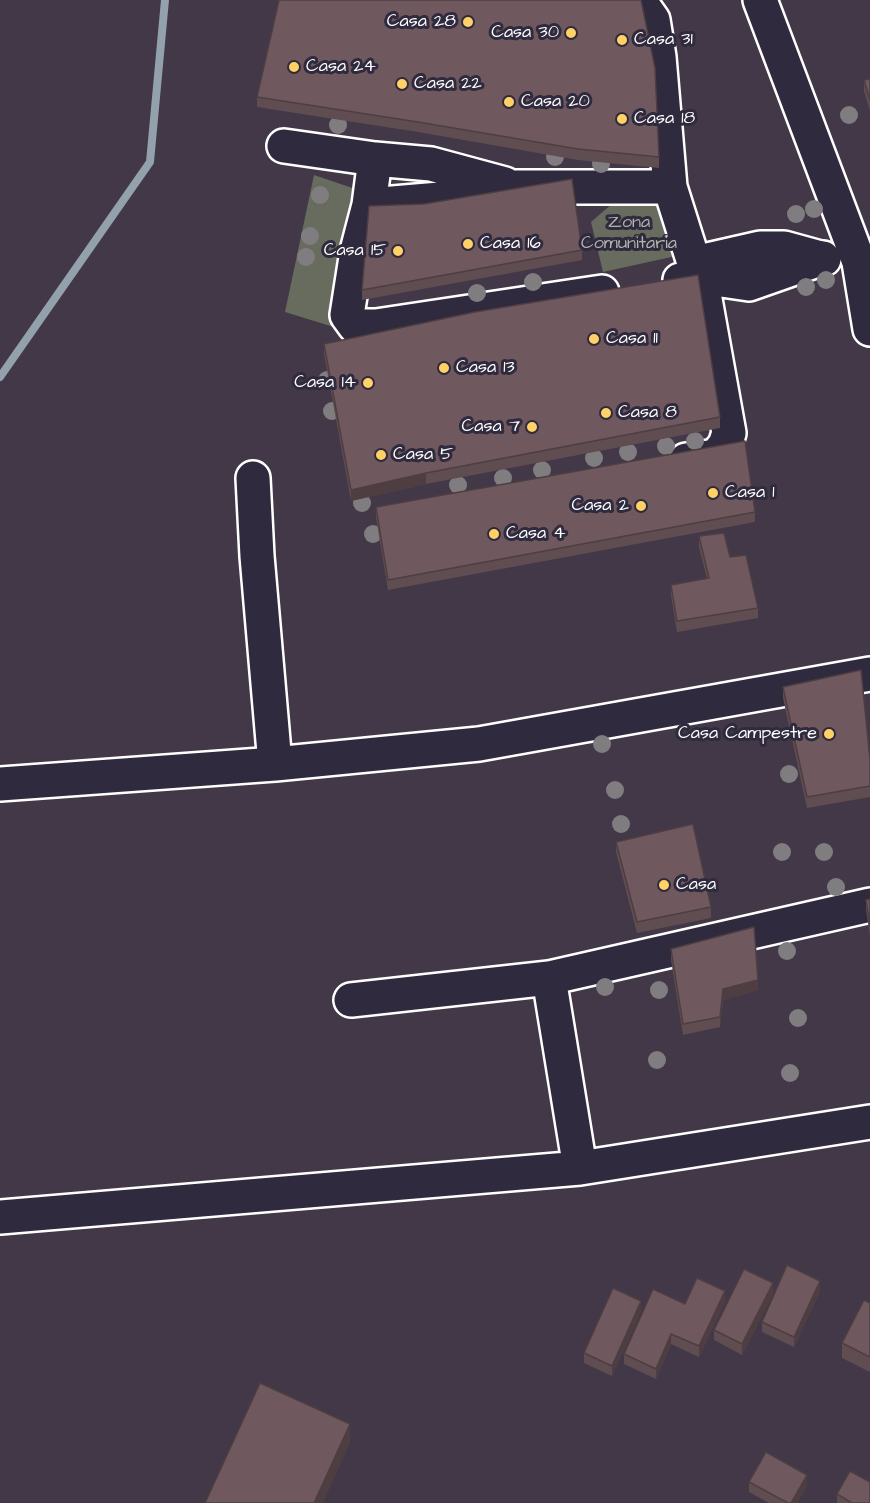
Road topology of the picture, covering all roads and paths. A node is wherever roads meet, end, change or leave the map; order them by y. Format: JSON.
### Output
{"nodes":[{"id":1,"x":639,"y":0,"type":"edge"},
{"id":2,"x":760,"y":0,"type":"edge"},
{"id":3,"x":284,"y":146,"type":"dead end"},
{"id":4,"x":375,"y":159,"type":"junction"},
{"id":5,"x":516,"y":187,"type":"junction"},
{"id":6,"x":670,"y":187,"type":"junction"},
{"id":7,"x":369,"y":205,"type":"junction"},
{"id":8,"x":864,"y":261,"type":"edge"},
{"id":9,"x":697,"y":270,"type":"junction"},
{"id":10,"x":870,"y":329,"type":"edge"},
{"id":11,"x":661,"y":464,"type":"edge"},
{"id":12,"x":253,"y":478,"type":"dead end"},
{"id":13,"x":870,"y":674,"type":"edge"},
{"id":14,"x":275,"y":764,"type":"junction"},
{"id":15,"x":0,"y":784,"type":"edge"},
{"id":16,"x":870,"y":905,"type":"edge"},
{"id":17,"x":549,"y":978,"type":"junction"},
{"id":18,"x":351,"y":1000,"type":"dead end"},
{"id":19,"x":870,"y":1122,"type":"edge"},
{"id":20,"x":580,"y":1168,"type":"junction"},
{"id":21,"x":0,"y":1217,"type":"edge"}],
"edges":[{"from":1,"to":6,"type":"street"},
{"from":2,"to":8,"type":"street"},
{"from":3,"to":4,"type":"street"},
{"from":4,"to":5,"type":"street"},
{"from":4,"to":7,"type":"street"},
{"from":5,"to":6,"type":"street"},
{"from":5,"to":7,"type":"street"},
{"from":6,"to":9,"type":"street"},
{"from":7,"to":9,"type":"street"},
{"from":8,"to":9,"type":"street"},
{"from":8,"to":10,"type":"street"},
{"from":9,"to":11,"type":"street"},
{"from":12,"to":14,"type":"street"},
{"from":13,"to":14,"type":"street"},
{"from":14,"to":15,"type":"street"},
{"from":16,"to":17,"type":"street"},
{"from":17,"to":18,"type":"street"},
{"from":17,"to":20,"type":"street"},
{"from":19,"to":20,"type":"street"},
{"from":20,"to":21,"type":"street"}]}
